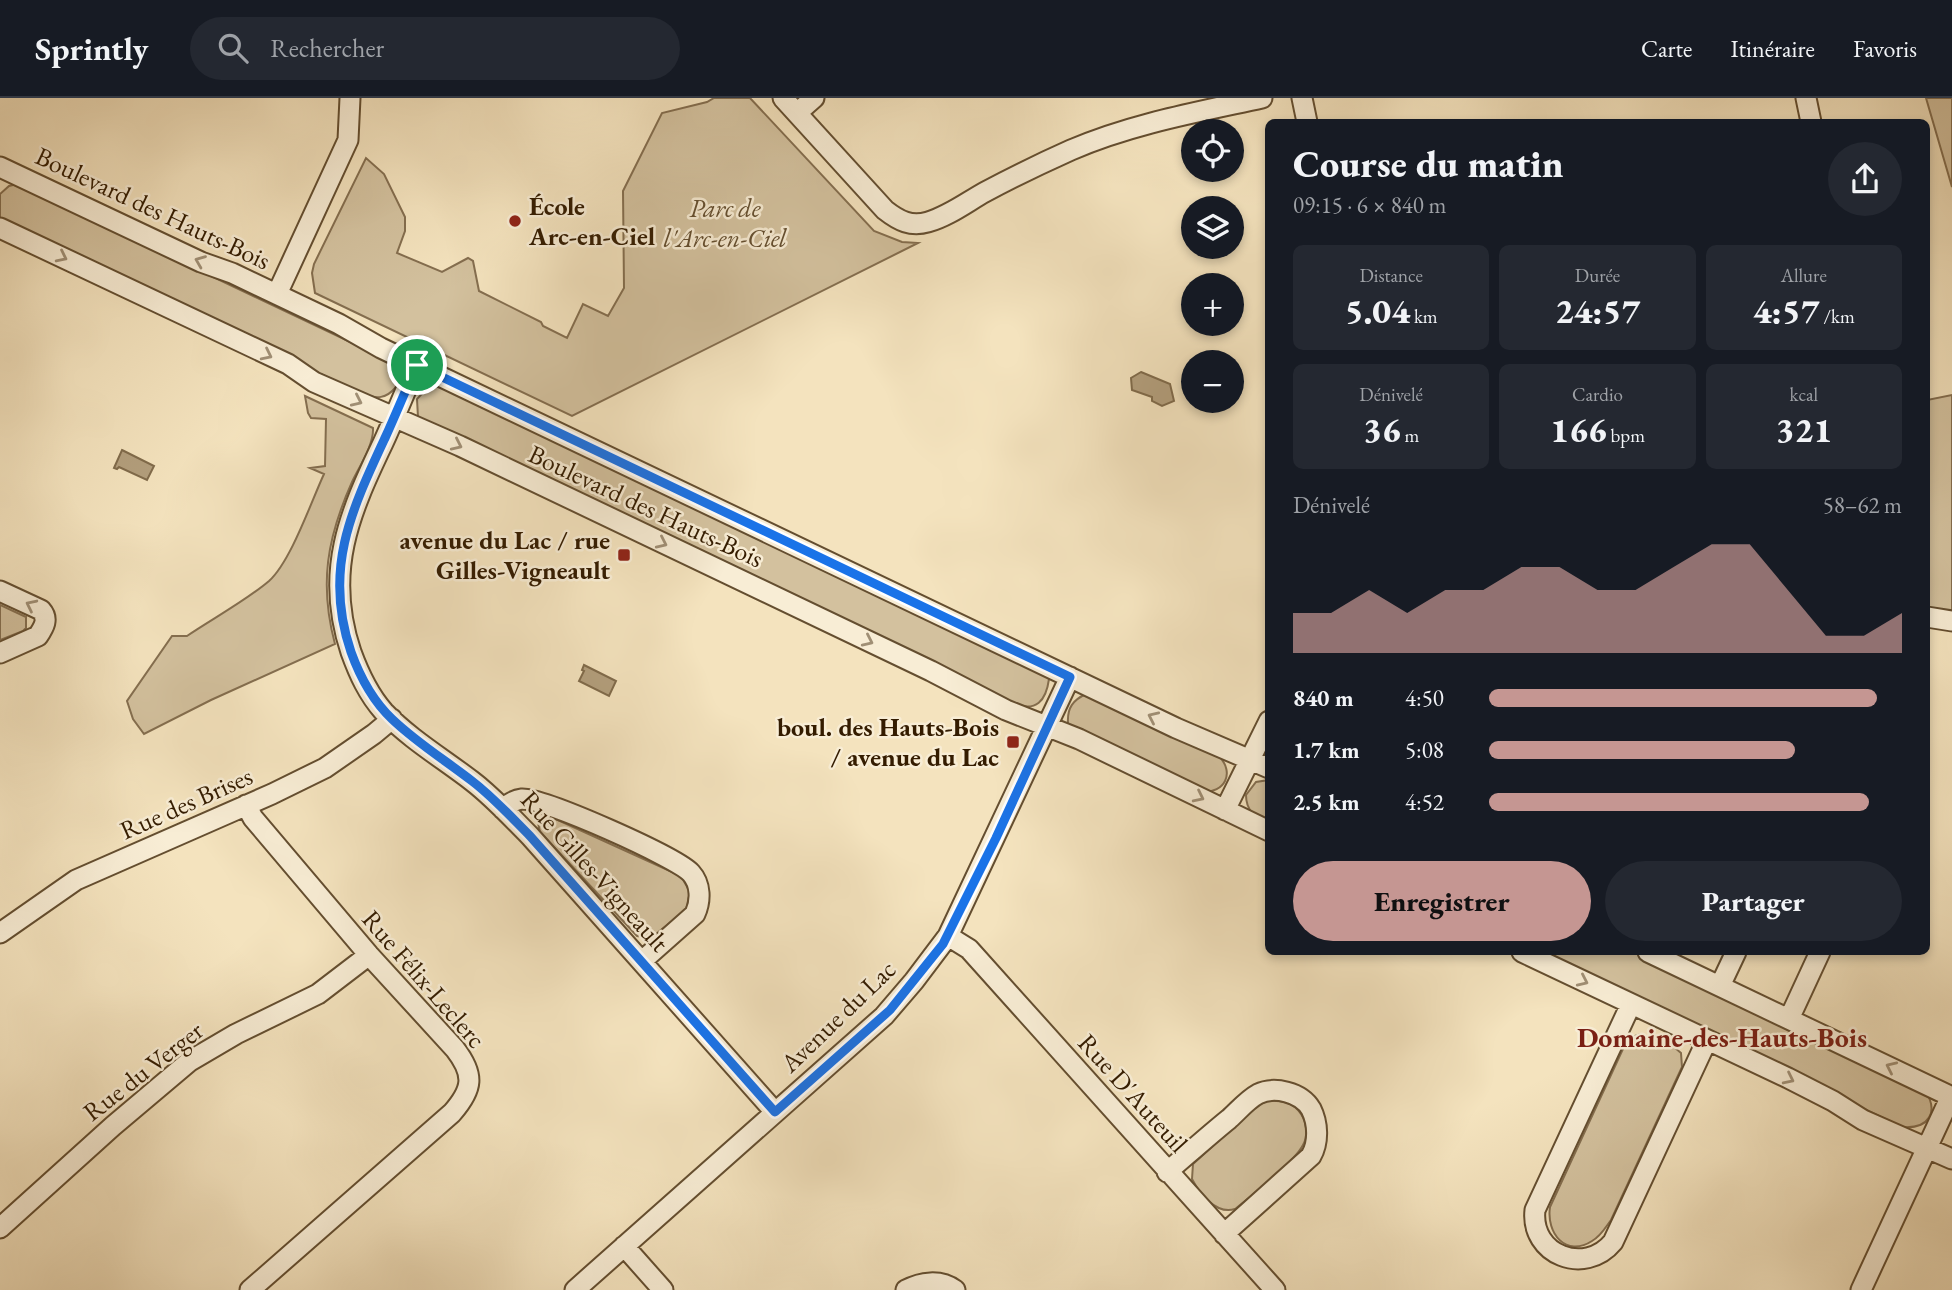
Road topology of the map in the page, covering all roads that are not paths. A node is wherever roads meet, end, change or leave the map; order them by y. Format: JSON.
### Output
{"nodes":[{"id":1,"x":350,"y":98,"type":"edge"},
{"id":2,"x":783,"y":98,"type":"edge"},
{"id":3,"x":814,"y":98,"type":"edge"},
{"id":4,"x":1262,"y":98,"type":"edge"},
{"id":5,"x":1301,"y":98,"type":"edge"},
{"id":6,"x":1805,"y":98,"type":"edge"},
{"id":7,"x":797,"y":113,"type":"junction"},
{"id":8,"x":1306,"y":119,"type":"edge"},
{"id":9,"x":1810,"y":119,"type":"edge"},
{"id":10,"x":0,"y":167,"type":"edge"},
{"id":11,"x":0,"y":228,"type":"edge"},
{"id":12,"x":276,"y":294,"type":"junction"},
{"id":13,"x":417,"y":365,"type":"junction"},
{"id":14,"x":394,"y":418,"type":"junction"},
{"id":15,"x":0,"y":592,"type":"edge"},
{"id":16,"x":1930,"y":617,"type":"edge"},
{"id":17,"x":1952,"y":621,"type":"edge"},
{"id":18,"x":0,"y":653,"type":"edge"},
{"id":19,"x":1070,"y":677,"type":"junction"},
{"id":20,"x":391,"y":719,"type":"junction"},
{"id":21,"x":1048,"y":728,"type":"junction"},
{"id":22,"x":1265,"y":729,"type":"edge"},
{"id":23,"x":1249,"y":759,"type":"junction"},
{"id":24,"x":1265,"y":766,"type":"edge"},
{"id":25,"x":246,"y":805,"type":"junction"},
{"id":26,"x":503,"y":809,"type":"junction"},
{"id":27,"x":1225,"y":810,"type":"junction"},
{"id":28,"x":1265,"y":829,"type":"edge"},
{"id":29,"x":0,"y":933,"type":"edge"},
{"id":30,"x":948,"y":936,"type":"junction"},
{"id":31,"x":369,"y":955,"type":"junction"},
{"id":32,"x":1528,"y":955,"type":"edge"},
{"id":33,"x":1654,"y":955,"type":"edge"},
{"id":34,"x":1735,"y":955,"type":"edge"},
{"id":35,"x":1820,"y":955,"type":"edge"},
{"id":36,"x":642,"y":961,"type":"junction"},
{"id":37,"x":1720,"y":986,"type":"junction"},
{"id":38,"x":1631,"y":1004,"type":"junction"},
{"id":39,"x":1789,"y":1019,"type":"junction"},
{"id":40,"x":1707,"y":1040,"type":"junction"},
{"id":41,"x":1952,"y":1096,"type":"edge"},
{"id":42,"x":775,"y":1112,"type":"junction"},
{"id":43,"x":1927,"y":1149,"type":"junction"},
{"id":44,"x":1952,"y":1159,"type":"edge"},
{"id":45,"x":1167,"y":1172,"type":"junction"},
{"id":46,"x":0,"y":1228,"type":"edge"},
{"id":47,"x":1224,"y":1234,"type":"junction"},
{"id":48,"x":624,"y":1246,"type":"junction"},
{"id":49,"x":250,"y":1290,"type":"edge"},
{"id":50,"x":575,"y":1290,"type":"edge"},
{"id":51,"x":663,"y":1290,"type":"edge"},
{"id":52,"x":906,"y":1290,"type":"edge"},
{"id":53,"x":955,"y":1290,"type":"edge"},
{"id":54,"x":1275,"y":1290,"type":"edge"},
{"id":55,"x":1861,"y":1290,"type":"edge"}],
"edges":[{"from":1,"to":12,"type":"street"},
{"from":2,"to":7,"type":"street"},
{"from":3,"to":7,"type":"street"},
{"from":4,"to":7,"type":"street"},
{"from":5,"to":8,"type":"street"},
{"from":6,"to":9,"type":"street"},
{"from":12,"to":10,"type":"street","name":"Boulevard des Hauts-Bois","one_way":true},
{"from":11,"to":14,"type":"street","name":"Boulevard des Hauts-Bois","one_way":true},
{"from":12,"to":13,"type":"street","name":"Boulevard des Hauts-Bois"},
{"from":13,"to":14,"type":"street","name":"Rue Gilles-Vigneault"},
{"from":13,"to":19,"type":"street","name":"Boulevard des Hauts-Bois"},
{"from":14,"to":20,"type":"street","name":"Rue Gilles-Vigneault"},
{"from":14,"to":21,"type":"street","name":"Boulevard des Hauts-Bois","one_way":true},
{"from":18,"to":15,"type":"street","one_way":true},
{"from":16,"to":17,"type":"street"},
{"from":19,"to":21,"type":"street","name":"Avenue du Lac"},
{"from":23,"to":19,"type":"street","name":"Boulevard des Hauts-Bois","one_way":true},
{"from":20,"to":25,"type":"street","name":"Rue des Brises"},
{"from":20,"to":26,"type":"street","name":"Rue Gilles-Vigneault"},
{"from":21,"to":27,"type":"street","name":"Boulevard des Hauts-Bois","one_way":true},
{"from":21,"to":30,"type":"street","name":"Avenue du Lac"},
{"from":22,"to":23,"type":"street"},
{"from":23,"to":24,"type":"street","name":"Boulevard des Hauts-Bois"},
{"from":23,"to":27,"type":"street"},
{"from":25,"to":29,"type":"street","name":"Rue des Brises"},
{"from":25,"to":31,"type":"street","name":"Rue Félix-Leclerc"},
{"from":26,"to":36,"type":"street","name":"Rue Gilles-Vigneault"},
{"from":26,"to":36,"type":"street"},
{"from":27,"to":28,"type":"street","name":"Boulevard des Hauts-Bois"},
{"from":30,"to":42,"type":"street","name":"Avenue du Lac"},
{"from":30,"to":45,"type":"street","name":"Rue D'Auteuil"},
{"from":31,"to":46,"type":"street","name":"Rue du Verger"},
{"from":31,"to":49,"type":"street","name":"Rue Félix-Leclerc"},
{"from":32,"to":38,"type":"street","one_way":true},
{"from":33,"to":37,"type":"street"},
{"from":34,"to":37,"type":"street"},
{"from":35,"to":39,"type":"street"},
{"from":36,"to":42,"type":"street","name":"Rue Gilles-Vigneault"},
{"from":37,"to":39,"type":"street"},
{"from":38,"to":40,"type":"street"},
{"from":38,"to":40,"type":"street"},
{"from":41,"to":39,"type":"street","one_way":true},
{"from":40,"to":43,"type":"street","one_way":true},
{"from":41,"to":43,"type":"street"},
{"from":42,"to":48,"type":"street","name":"Avenue du Lac"},
{"from":43,"to":44,"type":"street"},
{"from":43,"to":55,"type":"street"},
{"from":45,"to":47,"type":"street","name":"Rue D'Auteuil"},
{"from":45,"to":47,"type":"street"},
{"from":47,"to":54,"type":"street","name":"Rue D'Auteuil"},
{"from":48,"to":50,"type":"street","name":"Avenue du Lac"},
{"from":48,"to":51,"type":"street"},
{"from":52,"to":53,"type":"street"}]}
